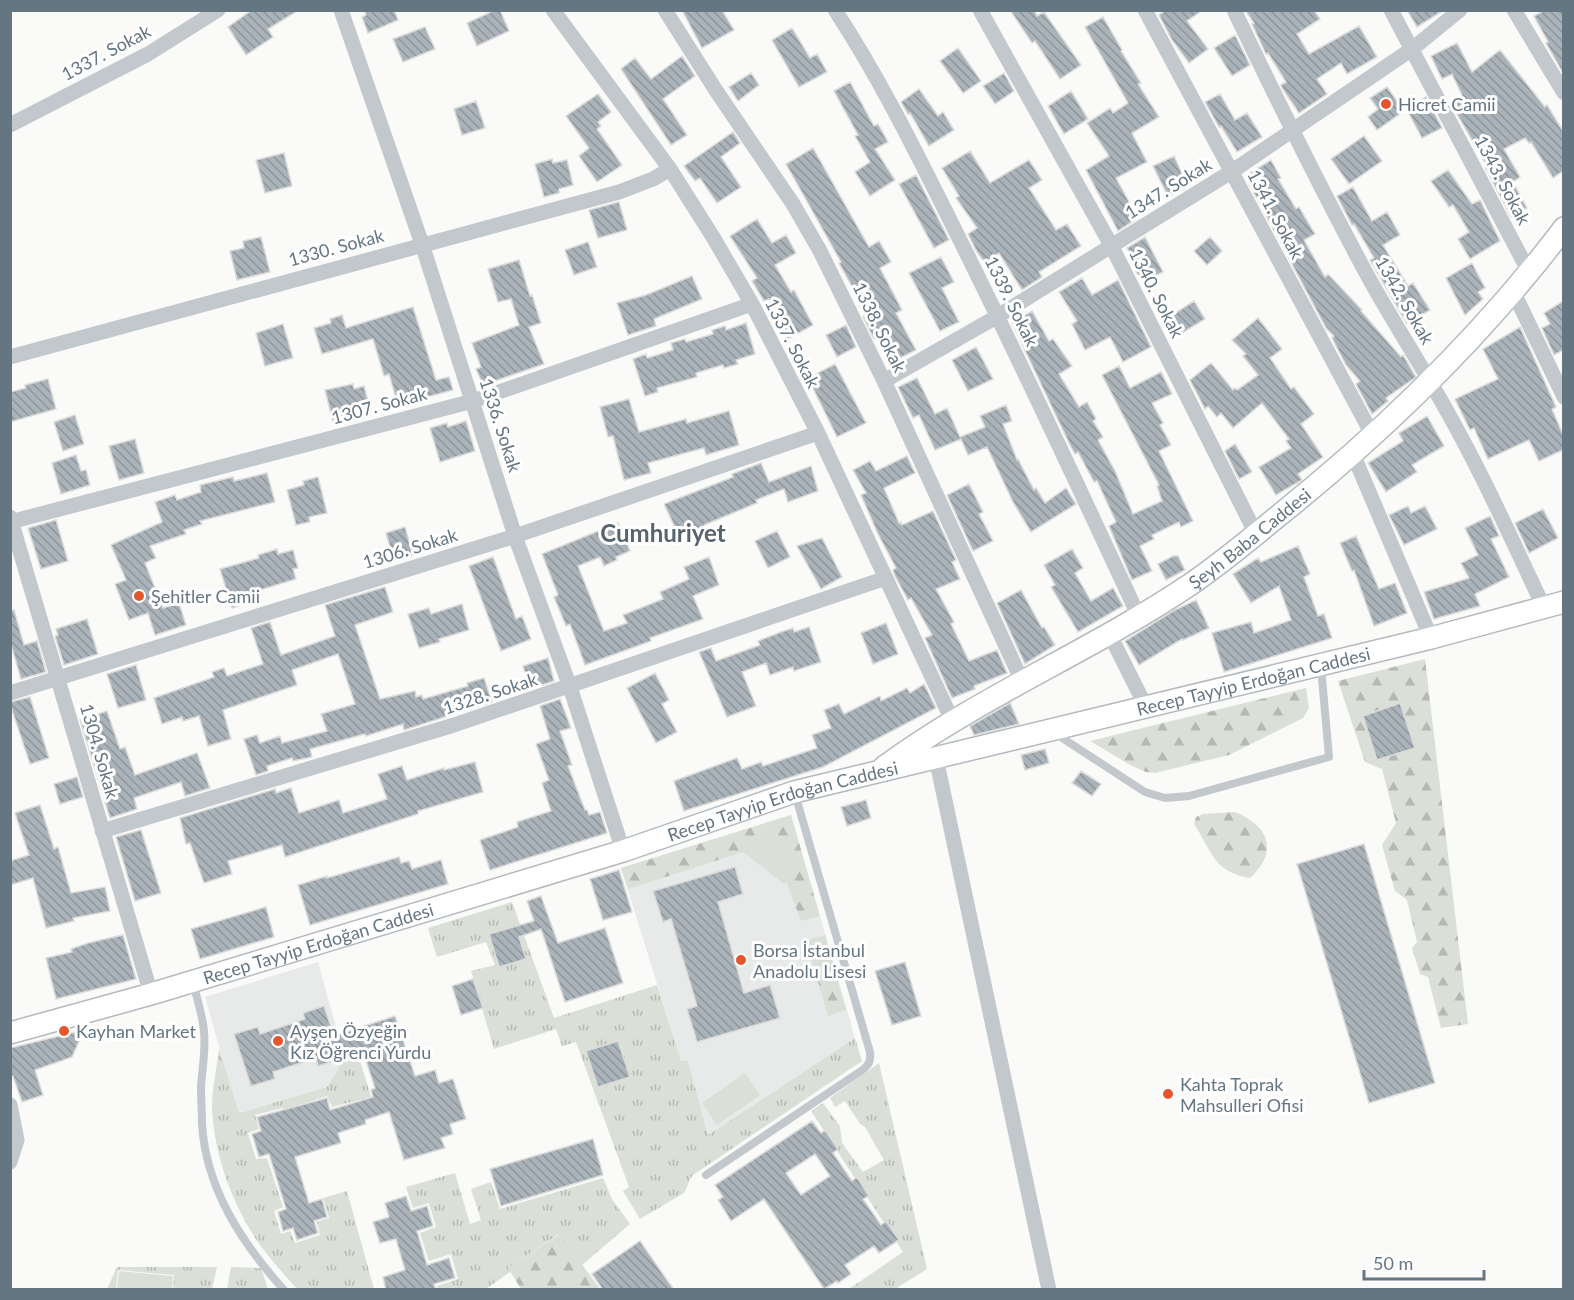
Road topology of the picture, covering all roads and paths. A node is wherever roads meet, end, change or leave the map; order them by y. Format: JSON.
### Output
{"nodes":[{"id":1,"x":218,"y":10,"type":"edge"},
{"id":2,"x":341,"y":10,"type":"edge"},
{"id":3,"x":553,"y":10,"type":"edge"},
{"id":4,"x":665,"y":10,"type":"edge"},
{"id":5,"x":835,"y":10,"type":"edge"},
{"id":6,"x":980,"y":10,"type":"edge"},
{"id":7,"x":1145,"y":10,"type":"edge"},
{"id":8,"x":1234,"y":10,"type":"edge"},
{"id":9,"x":1391,"y":10,"type":"edge"},
{"id":10,"x":1460,"y":10,"type":"edge"},
{"id":11,"x":1514,"y":10,"type":"edge"},
{"id":12,"x":1412,"y":49,"type":"junction"},
{"id":13,"x":1563,"y":93,"type":"edge"},
{"id":14,"x":10,"y":125,"type":"edge"},
{"id":15,"x":1293,"y":131,"type":"junction"},
{"id":16,"x":670,"y":169,"type":"junction"},
{"id":17,"x":1231,"y":172,"type":"junction"},
{"id":18,"x":1563,"y":228,"type":"edge"},
{"id":19,"x":422,"y":244,"type":"junction"},
{"id":20,"x":1111,"y":246,"type":"junction"},
{"id":21,"x":1529,"y":272,"type":"junction"},
{"id":22,"x":1513,"y":291,"type":"junction"},
{"id":23,"x":752,"y":304,"type":"junction"},
{"id":24,"x":998,"y":316,"type":"junction"},
{"id":25,"x":10,"y":357,"type":"edge"},
{"id":26,"x":884,"y":381,"type":"junction"},
{"id":27,"x":1430,"y":381,"type":"junction"},
{"id":28,"x":1563,"y":397,"type":"edge"},
{"id":29,"x":473,"y":401,"type":"junction"},
{"id":30,"x":818,"y":433,"type":"junction"},
{"id":31,"x":1373,"y":436,"type":"junction"},
{"id":32,"x":1353,"y":454,"type":"junction"},
{"id":33,"x":11,"y":520,"type":"edge"},
{"id":34,"x":1256,"y":534,"type":"junction"},
{"id":35,"x":515,"y":536,"type":"junction"},
{"id":36,"x":886,"y":578,"type":"junction"},
{"id":37,"x":1554,"y":605,"type":"edge"},
{"id":38,"x":1139,"y":617,"type":"junction"},
{"id":39,"x":1109,"y":633,"type":"junction"},
{"id":40,"x":1431,"y":638,"type":"junction"},
{"id":41,"x":1321,"y":665,"type":"junction"},
{"id":42,"x":59,"y":677,"type":"junction"},
{"id":43,"x":1022,"y":681,"type":"junction"},
{"id":44,"x":570,"y":687,"type":"junction"},
{"id":45,"x":10,"y":693,"type":"edge"},
{"id":46,"x":1146,"y":707,"type":"junction"},
{"id":47,"x":952,"y":720,"type":"junction"},
{"id":48,"x":1049,"y":730,"type":"junction"},
{"id":49,"x":936,"y":758,"type":"junction"},
{"id":50,"x":875,"y":774,"type":"junction"},
{"id":51,"x":794,"y":792,"type":"junction"},
{"id":52,"x":102,"y":831,"type":"junction"},
{"id":53,"x":623,"y":851,"type":"junction"},
{"id":54,"x":193,"y":982,"type":"junction"},
{"id":55,"x":151,"y":994,"type":"junction"},
{"id":56,"x":10,"y":1033,"type":"edge"},
{"id":57,"x":10,"y":1105,"type":"edge"},
{"id":58,"x":10,"y":1162,"type":"edge"},
{"id":59,"x":705,"y":1175,"type":"dead end"},
{"id":60,"x":284,"y":1290,"type":"edge"},
{"id":61,"x":1050,"y":1290,"type":"edge"}],
"edges":[{"from":1,"to":14,"type":"street","name":"1337. Sokak"},
{"from":2,"to":19,"type":"street","name":"1336. Sokak"},
{"from":3,"to":16,"type":"street","name":"1337. Sokak"},
{"from":4,"to":26,"type":"street","name":"1338. Sokak"},
{"from":5,"to":24,"type":"street","name":"1339. Sokak"},
{"from":6,"to":20,"type":"street","name":"1340. Sokak"},
{"from":7,"to":17,"type":"street","name":"1341. Sokak"},
{"from":8,"to":15,"type":"street","name":"1342. Sokak"},
{"from":9,"to":12,"type":"street","name":"1343. Sokak"},
{"from":10,"to":12,"type":"street","name":"1347. Sokak"},
{"from":11,"to":13,"type":"street"},
{"from":12,"to":15,"type":"street","name":"1347. Sokak"},
{"from":12,"to":21,"type":"street","name":"1343. Sokak"},
{"from":15,"to":17,"type":"street","name":"1347. Sokak"},
{"from":15,"to":27,"type":"street","name":"1342. Sokak"},
{"from":16,"to":19,"type":"street","name":"1330. Sokak"},
{"from":16,"to":23,"type":"street","name":"1337. Sokak"},
{"from":17,"to":20,"type":"street","name":"1347. Sokak"},
{"from":17,"to":31,"type":"street","name":"1341. Sokak"},
{"from":18,"to":21,"type":"street","name":"Şeyh Baba Caddesi"},
{"from":19,"to":25,"type":"street","name":"1330. Sokak"},
{"from":19,"to":29,"type":"street","name":"1336. Sokak"},
{"from":20,"to":24,"type":"street","name":"1347. Sokak"},
{"from":20,"to":34,"type":"street","name":"1340. Sokak"},
{"from":21,"to":22,"type":"street","name":"Şeyh Baba Caddesi"},
{"from":22,"to":27,"type":"street","name":"Şeyh Baba Caddesi"},
{"from":22,"to":28,"type":"street"},
{"from":23,"to":29,"type":"street","name":"1307. Sokak"},
{"from":23,"to":30,"type":"street","name":"1337. Sokak"},
{"from":24,"to":26,"type":"street","name":"1347. Sokak"},
{"from":24,"to":38,"type":"street","name":"1339. Sokak"},
{"from":26,"to":43,"type":"street","name":"1338. Sokak"},
{"from":27,"to":31,"type":"street","name":"Şeyh Baba Caddesi"},
{"from":27,"to":37,"type":"street","name":"1342. Sokak"},
{"from":29,"to":33,"type":"street","name":"1307. Sokak"},
{"from":29,"to":35,"type":"street","name":"1336. Sokak"},
{"from":30,"to":35,"type":"street","name":"1306. Sokak"},
{"from":30,"to":36,"type":"street","name":"1337. Sokak"},
{"from":31,"to":32,"type":"street","name":"Şeyh Baba Caddesi"},
{"from":32,"to":34,"type":"street","name":"Şeyh Baba Caddesi"},
{"from":32,"to":40,"type":"street"},
{"from":33,"to":42,"type":"street","name":"1304. Sokak"},
{"from":34,"to":38,"type":"street","name":"Şeyh Baba Caddesi"},
{"from":35,"to":42,"type":"street","name":"1306. Sokak"},
{"from":35,"to":44,"type":"street","name":"1336. Sokak"},
{"from":36,"to":44,"type":"street","name":"1328. Sokak"},
{"from":36,"to":47,"type":"street","name":"1337. Sokak"},
{"from":37,"to":40,"type":"street","name":"Recep Tayyip Erdoğan Caddesi"},
{"from":38,"to":39,"type":"street","name":"Şeyh Baba Caddesi"},
{"from":39,"to":43,"type":"street","name":"Şeyh Baba Caddesi"},
{"from":39,"to":46,"type":"street"},
{"from":40,"to":41,"type":"street","name":"Recep Tayyip Erdoğan Caddesi"},
{"from":41,"to":46,"type":"street","name":"Recep Tayyip Erdoğan Caddesi"},
{"from":41,"to":48,"type":"lane"},
{"from":42,"to":45,"type":"street","name":"1306. Sokak"},
{"from":42,"to":52,"type":"street","name":"1304. Sokak"},
{"from":43,"to":47,"type":"street","name":"Şeyh Baba Caddesi"},
{"from":44,"to":52,"type":"street","name":"1328. Sokak"},
{"from":44,"to":53,"type":"street","name":"1336. Sokak"},
{"from":46,"to":48,"type":"street","name":"Recep Tayyip Erdoğan Caddesi"},
{"from":47,"to":50,"type":"street","name":"Şeyh Baba Caddesi"},
{"from":48,"to":49,"type":"street","name":"Recep Tayyip Erdoğan Caddesi"},
{"from":49,"to":50,"type":"street","name":"Recep Tayyip Erdoğan Caddesi"},
{"from":49,"to":61,"type":"street"},
{"from":50,"to":51,"type":"street","name":"Recep Tayyip Erdoğan Caddesi"},
{"from":51,"to":53,"type":"street","name":"Recep Tayyip Erdoğan Caddesi"},
{"from":51,"to":59,"type":"lane"},
{"from":52,"to":55,"type":"street","name":"1304. Sokak"},
{"from":53,"to":54,"type":"street","name":"Recep Tayyip Erdoğan Caddesi"},
{"from":54,"to":55,"type":"street","name":"Recep Tayyip Erdoğan Caddesi"},
{"from":54,"to":60,"type":"lane"},
{"from":55,"to":56,"type":"street","name":"Recep Tayyip Erdoğan Caddesi"},
{"from":57,"to":58,"type":"street"}]}
